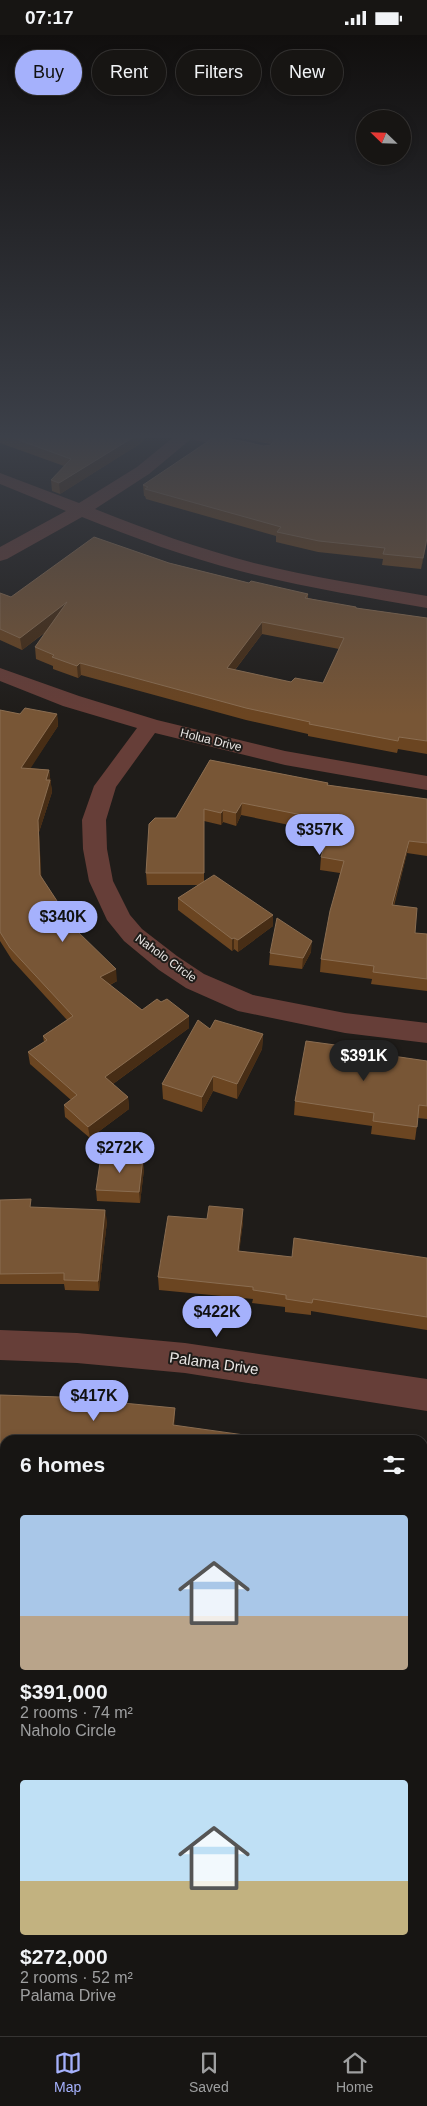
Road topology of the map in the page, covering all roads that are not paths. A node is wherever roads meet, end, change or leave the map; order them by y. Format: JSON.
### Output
{"nodes":[{"id":1,"x":48,"y":528,"type":"edge"},
{"id":2,"x":132,"y":528,"type":"edge"},
{"id":3,"x":0,"y":555,"type":"edge"},
{"id":4,"x":427,"y":601,"type":"edge"},
{"id":5,"x":0,"y":674,"type":"edge"},
{"id":6,"x":150,"y":725,"type":"junction"},
{"id":7,"x":427,"y":783,"type":"edge"},
{"id":8,"x":427,"y":1033,"type":"edge"},
{"id":9,"x":0,"y":1345,"type":"edge"},
{"id":10,"x":427,"y":1395,"type":"edge"}],
"edges":[{"from":1,"to":3,"type":"street"},
{"from":2,"to":4,"type":"street"},
{"from":5,"to":6,"type":"street","name":"Holua Drive"},
{"from":6,"to":7,"type":"street","name":"Holua Drive"},
{"from":6,"to":8,"type":"street","name":"Naholo Circle"},
{"from":9,"to":10,"type":"street","name":"Palama Drive"}]}
